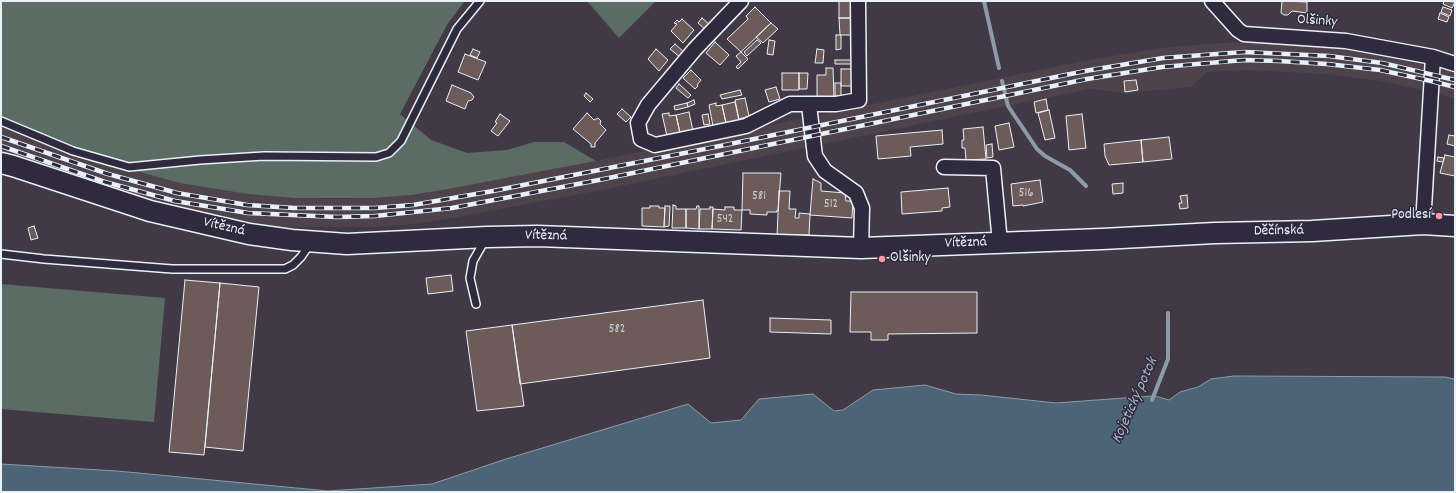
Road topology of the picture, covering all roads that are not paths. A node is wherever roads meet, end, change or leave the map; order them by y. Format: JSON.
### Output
{"nodes":[{"id":1,"x":480,"y":1,"type":"edge"},
{"id":2,"x":741,"y":1,"type":"edge"},
{"id":3,"x":858,"y":1,"type":"edge"},
{"id":4,"x":1212,"y":1,"type":"edge"},
{"id":5,"x":1433,"y":57,"type":"junction"},
{"id":6,"x":1455,"y":64,"type":"edge"},
{"id":7,"x":809,"y":105,"type":"junction"},
{"id":8,"x":1,"y":121,"type":"edge"},
{"id":9,"x":1,"y":163,"type":"edge"},
{"id":10,"x":944,"y":167,"type":"dead end"},
{"id":11,"x":1423,"y":224,"type":"junction"},
{"id":12,"x":1455,"y":226,"type":"edge"},
{"id":13,"x":487,"y":237,"type":"junction"},
{"id":14,"x":1102,"y":239,"type":"joint"},
{"id":15,"x":312,"y":242,"type":"junction"},
{"id":16,"x":1000,"y":243,"type":"junction"},
{"id":17,"x":861,"y":248,"type":"junction"},
{"id":18,"x":1,"y":254,"type":"edge"},
{"id":19,"x":476,"y":304,"type":"dead end"}],
"edges":[{"from":1,"to":8,"type":"lane"},
{"from":2,"to":7,"type":"street"},
{"from":3,"to":7,"type":"street"},
{"from":4,"to":5,"type":"street","name":"Olšinky"},
{"from":5,"to":6,"type":"street"},
{"from":5,"to":11,"type":"street"},
{"from":7,"to":17,"type":"street"},
{"from":9,"to":15,"type":"main road","name":"Vítězná"},
{"from":10,"to":16,"type":"street"},
{"from":11,"to":12,"type":"main road","name":"Děčínská"},
{"from":11,"to":14,"type":"main road","name":"Děčínská"},
{"from":13,"to":15,"type":"main road","name":"Vítězná"},
{"from":13,"to":17,"type":"main road","name":"Vítězná"},
{"from":13,"to":19,"type":"lane"},
{"from":14,"to":16,"type":"main road","name":"Vítězná"},
{"from":15,"to":18,"type":"lane"},
{"from":16,"to":17,"type":"main road","name":"Vítězná"}]}
